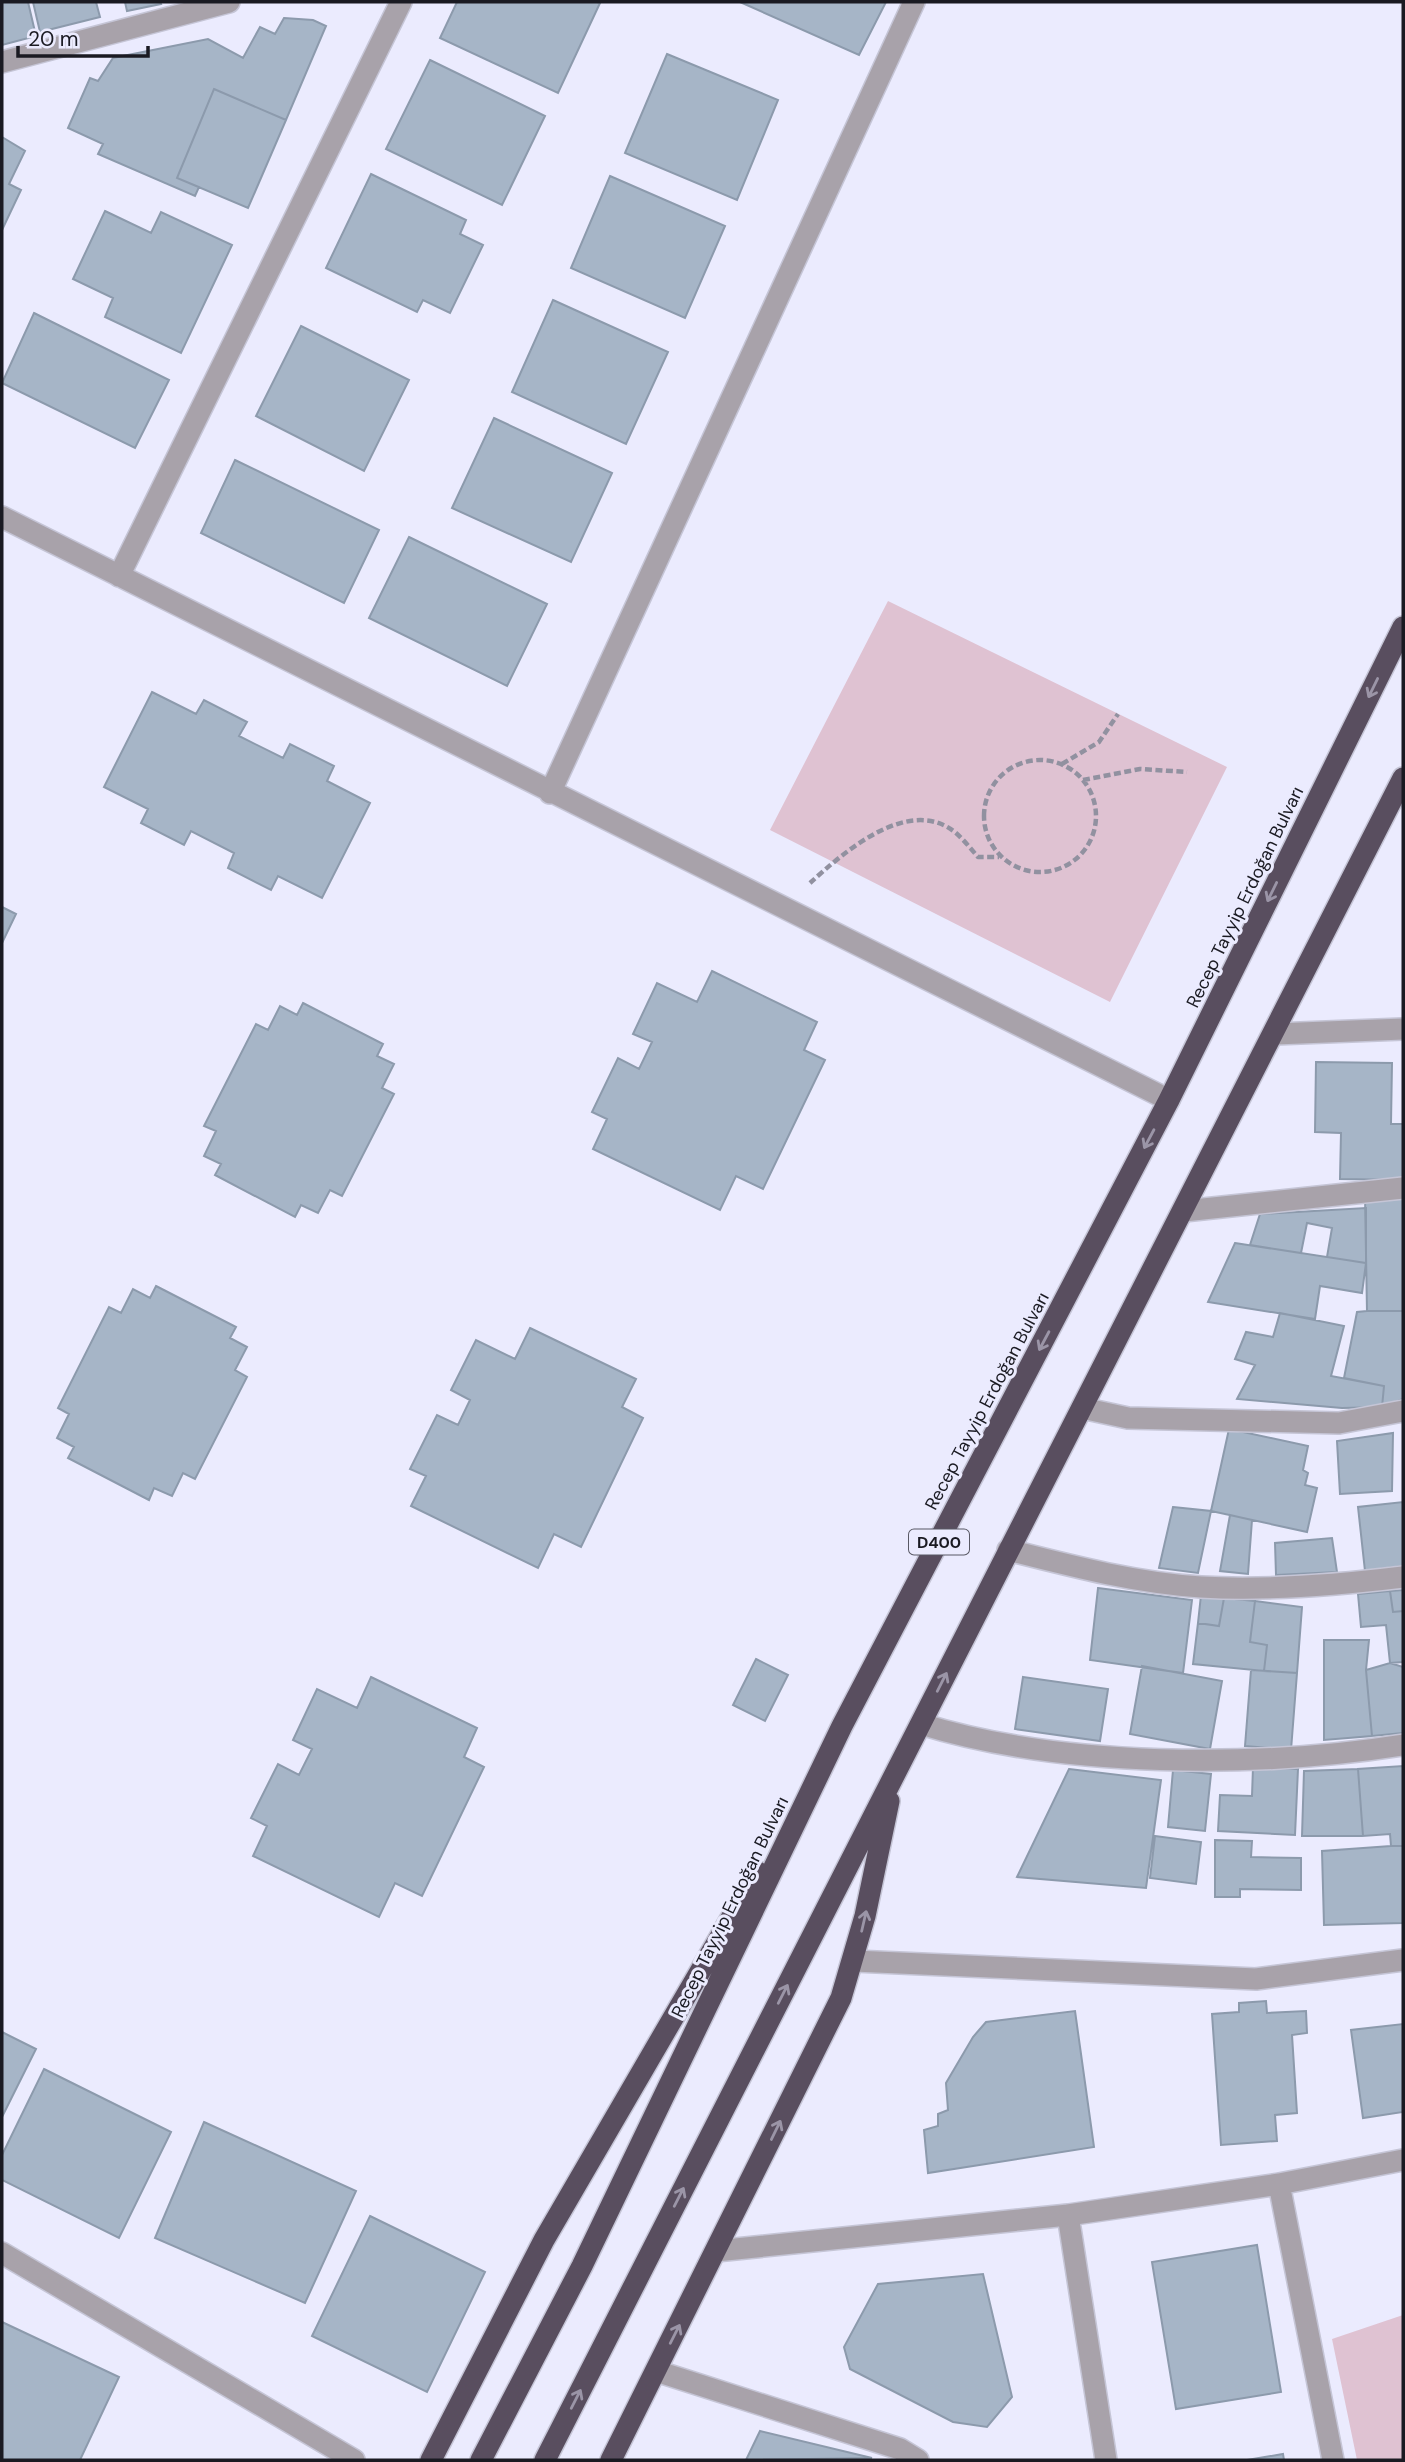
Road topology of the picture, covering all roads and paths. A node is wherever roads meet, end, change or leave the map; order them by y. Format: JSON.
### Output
{"nodes":[{"id":1,"x":229,"y":2,"type":"edge"},
{"id":2,"x":401,"y":2,"type":"edge"},
{"id":3,"x":914,"y":2,"type":"edge"},
{"id":4,"x":2,"y":62,"type":"edge"},
{"id":5,"x":2,"y":517,"type":"edge"},
{"id":6,"x":119,"y":576,"type":"junction"},
{"id":7,"x":1403,"y":627,"type":"edge"},
{"id":8,"x":1118,"y":713,"type":"dead end"},
{"id":9,"x":1062,"y":764,"type":"junction"},
{"id":10,"x":1187,"y":772,"type":"dead end"},
{"id":11,"x":1403,"y":778,"type":"edge"},
{"id":12,"x":1083,"y":780,"type":"junction"},
{"id":13,"x":550,"y":793,"type":"junction"},
{"id":14,"x":1000,"y":857,"type":"junction"},
{"id":15,"x":804,"y":889,"type":"dead end"},
{"id":16,"x":1403,"y":1028,"type":"edge"},
{"id":17,"x":1275,"y":1034,"type":"junction"},
{"id":18,"x":1169,"y":1100,"type":"junction"},
{"id":19,"x":1403,"y":1188,"type":"edge"},
{"id":20,"x":1184,"y":1211,"type":"junction"},
{"id":21,"x":1082,"y":1408,"type":"junction"},
{"id":22,"x":1403,"y":1411,"type":"edge"},
{"id":23,"x":1008,"y":1550,"type":"junction"},
{"id":24,"x":1403,"y":1577,"type":"edge"},
{"id":25,"x":921,"y":1724,"type":"junction"},
{"id":26,"x":842,"y":1726,"type":"junction"},
{"id":27,"x":1403,"y":1745,"type":"edge"},
{"id":28,"x":894,"y":1776,"type":"junction"},
{"id":29,"x":1403,"y":1960,"type":"edge"},
{"id":30,"x":854,"y":1961,"type":"junction"},
{"id":31,"x":1403,"y":2161,"type":"edge"},
{"id":32,"x":1279,"y":2184,"type":"junction"},
{"id":33,"x":1068,"y":2215,"type":"junction"},
{"id":34,"x":716,"y":2251,"type":"junction"},
{"id":35,"x":2,"y":2253,"type":"edge"},
{"id":36,"x":656,"y":2371,"type":"junction"},
{"id":37,"x":355,"y":2460,"type":"edge"},
{"id":38,"x":431,"y":2460,"type":"edge"},
{"id":39,"x":481,"y":2460,"type":"edge"},
{"id":40,"x":545,"y":2460,"type":"edge"},
{"id":41,"x":611,"y":2460,"type":"edge"},
{"id":42,"x":919,"y":2460,"type":"edge"},
{"id":43,"x":1106,"y":2460,"type":"edge"},
{"id":44,"x":1333,"y":2460,"type":"edge"}],
"edges":[{"from":1,"to":4,"type":"street"},
{"from":2,"to":6,"type":"street"},
{"from":3,"to":13,"type":"street"},
{"from":5,"to":6,"type":"street"},
{"from":6,"to":13,"type":"street"},
{"from":7,"to":18,"type":"highway","name":"Recep Tayyip Erdoğan Bulvarı","number":"D400","one_way":true},
{"from":8,"to":9,"type":"path"},
{"from":9,"to":12,"type":"path"},
{"from":9,"to":14,"type":"path"},
{"from":10,"to":12,"type":"path"},
{"from":11,"to":17,"type":"highway"},
{"from":12,"to":14,"type":"path"},
{"from":13,"to":18,"type":"street"},
{"from":14,"to":15,"type":"path"},
{"from":16,"to":17,"type":"street"},
{"from":17,"to":20,"type":"highway"},
{"from":18,"to":26,"type":"highway","name":"Recep Tayyip Erdoğan Bulvarı","number":"D400","one_way":true},
{"from":19,"to":20,"type":"street"},
{"from":20,"to":21,"type":"highway"},
{"from":21,"to":22,"type":"street"},
{"from":21,"to":23,"type":"highway"},
{"from":23,"to":24,"type":"street"},
{"from":25,"to":23,"type":"highway","one_way":true},
{"from":25,"to":27,"type":"street"},
{"from":25,"to":28,"type":"highway"},
{"from":26,"to":38,"type":"highway"},
{"from":26,"to":39,"type":"highway","name":"Recep Tayyip Erdoğan Bulvarı","number":"D400"},
{"from":30,"to":28,"type":"highway","one_way":true},
{"from":40,"to":28,"type":"highway","one_way":true},
{"from":29,"to":30,"type":"street"},
{"from":34,"to":30,"type":"highway","one_way":true},
{"from":31,"to":32,"type":"street"},
{"from":32,"to":33,"type":"street"},
{"from":32,"to":44,"type":"street"},
{"from":33,"to":34,"type":"street"},
{"from":33,"to":43,"type":"street"},
{"from":36,"to":34,"type":"highway","one_way":true},
{"from":35,"to":37,"type":"street"},
{"from":36,"to":41,"type":"highway"},
{"from":36,"to":42,"type":"street"}]}
